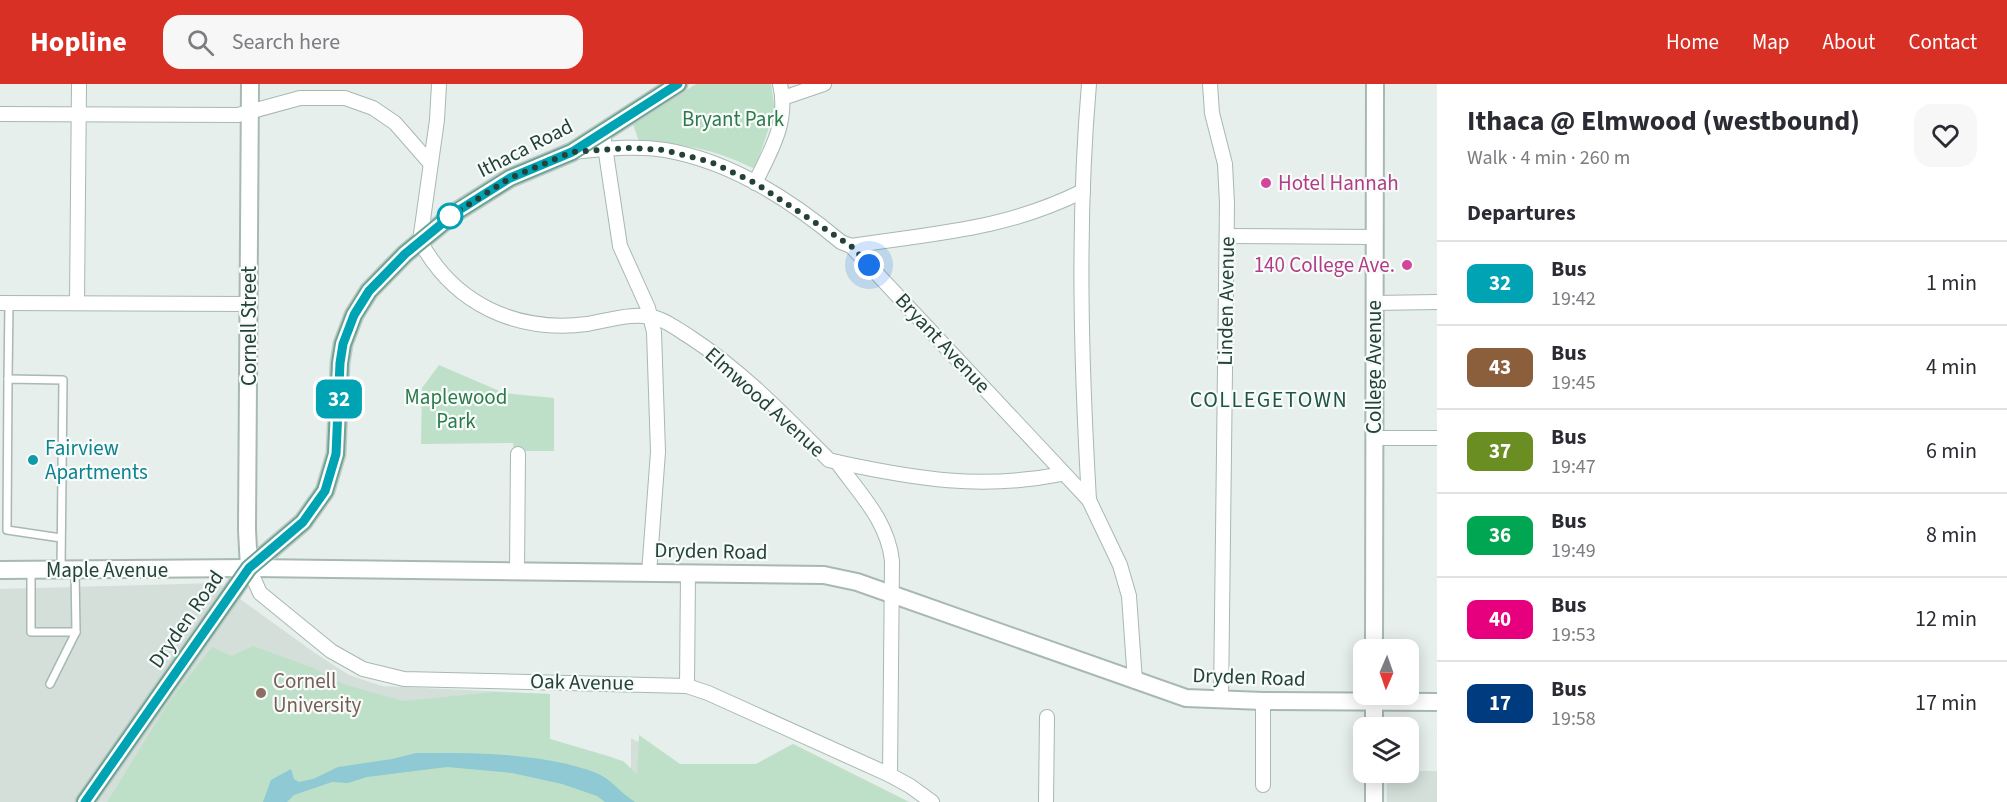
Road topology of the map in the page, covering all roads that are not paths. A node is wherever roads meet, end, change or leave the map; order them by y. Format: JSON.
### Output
{"nodes":[{"id":1,"x":79,"y":84,"type":"edge"},
{"id":2,"x":250,"y":84,"type":"edge"},
{"id":3,"x":439,"y":84,"type":"edge"},
{"id":4,"x":678,"y":84,"type":"edge"},
{"id":5,"x":824,"y":84,"type":"edge"},
{"id":6,"x":1089,"y":84,"type":"edge"},
{"id":7,"x":1210,"y":84,"type":"edge"},
{"id":8,"x":1375,"y":84,"type":"edge"},
{"id":9,"x":782,"y":91,"type":"edge"},
{"id":10,"x":250,"y":111,"type":"junction"},
{"id":11,"x":0,"y":114,"type":"edge"},
{"id":12,"x":78,"y":114,"type":"junction"},
{"id":13,"x":604,"y":140,"type":"junction"},
{"id":14,"x":430,"y":163,"type":"junction"},
{"id":15,"x":755,"y":183,"type":"junction"},
{"id":16,"x":1083,"y":191,"type":"junction"},
{"id":17,"x":1227,"y":236,"type":"junction"},
{"id":18,"x":1375,"y":237,"type":"junction"},
{"id":19,"x":420,"y":241,"type":"junction"},
{"id":20,"x":851,"y":246,"type":"junction"},
{"id":21,"x":1437,"y":302,"type":"edge"},
{"id":22,"x":5,"y":303,"type":"edge"},
{"id":23,"x":77,"y":303,"type":"junction"},
{"id":24,"x":1374,"y":303,"type":"junction"},
{"id":25,"x":249,"y":304,"type":"junction"},
{"id":26,"x":651,"y":316,"type":"junction"},
{"id":27,"x":8,"y":379,"type":"junction"},
{"id":28,"x":1374,"y":438,"type":"junction"},
{"id":29,"x":1437,"y":438,"type":"edge"},
{"id":30,"x":518,"y":454,"type":"dead end"},
{"id":31,"x":837,"y":462,"type":"junction"},
{"id":32,"x":1062,"y":474,"type":"junction"},
{"id":33,"x":1089,"y":500,"type":"junction"},
{"id":34,"x":61,"y":538,"type":"junction"},
{"id":35,"x":249,"y":568,"type":"junction"},
{"id":36,"x":68,"y":569,"type":"junction"},
{"id":37,"x":0,"y":570,"type":"edge"},
{"id":38,"x":31,"y":570,"type":"junction"},
{"id":39,"x":517,"y":571,"type":"junction"},
{"id":40,"x":649,"y":573,"type":"junction"},
{"id":41,"x":688,"y":573,"type":"junction"},
{"id":42,"x":891,"y":594,"type":"junction"},
{"id":43,"x":76,"y":632,"type":"junction"},
{"id":44,"x":1374,"y":639,"type":"edge"},
{"id":45,"x":1134,"y":681,"type":"junction"},
{"id":46,"x":50,"y":684,"type":"dead end"},
{"id":47,"x":687,"y":686,"type":"junction"},
{"id":48,"x":1353,"y":699,"type":"edge"},
{"id":49,"x":1221,"y":700,"type":"junction"},
{"id":50,"x":1263,"y":701,"type":"junction"},
{"id":51,"x":1419,"y":701,"type":"edge"},
{"id":52,"x":1437,"y":702,"type":"edge"},
{"id":53,"x":1047,"y":717,"type":"dead end"},
{"id":54,"x":890,"y":775,"type":"junction"},
{"id":55,"x":1374,"y":783,"type":"edge"},
{"id":56,"x":1263,"y":785,"type":"dead end"},
{"id":57,"x":85,"y":802,"type":"edge"},
{"id":58,"x":932,"y":802,"type":"edge"},
{"id":59,"x":1046,"y":802,"type":"edge"},
{"id":60,"x":1374,"y":802,"type":"edge"}],
"edges":[{"from":1,"to":12,"type":"street"},
{"from":2,"to":10,"type":"street","name":"Cornell Street"},
{"from":3,"to":14,"type":"street"},
{"from":4,"to":13,"type":"main road","name":"Ithaca Road"},
{"from":5,"to":9,"type":"street"},
{"from":6,"to":16,"type":"street"},
{"from":7,"to":17,"type":"street","name":"Linden Avenue"},
{"from":8,"to":18,"type":"street","name":"College Avenue"},
{"from":9,"to":15,"type":"street"},
{"from":10,"to":12,"type":"street"},
{"from":10,"to":14,"type":"street"},
{"from":10,"to":25,"type":"street","name":"Cornell Street"},
{"from":11,"to":12,"type":"street"},
{"from":12,"to":23,"type":"street"},
{"from":13,"to":15,"type":"street","name":"Bryant Avenue"},
{"from":13,"to":19,"type":"main road","name":"Ithaca Road"},
{"from":13,"to":26,"type":"street"},
{"from":14,"to":19,"type":"street"},
{"from":15,"to":20,"type":"street","name":"Bryant Avenue"},
{"from":16,"to":20,"type":"street"},
{"from":16,"to":33,"type":"street"},
{"from":17,"to":18,"type":"street"},
{"from":17,"to":49,"type":"street","name":"Linden Avenue"},
{"from":18,"to":24,"type":"street","name":"College Avenue"},
{"from":19,"to":26,"type":"street","name":"Elmwood Avenue"},
{"from":19,"to":35,"type":"main road","name":"Ithaca Road"},
{"from":20,"to":32,"type":"street","name":"Bryant Avenue"},
{"from":21,"to":24,"type":"street"},
{"from":22,"to":23,"type":"street"},
{"from":22,"to":27,"type":"lane"},
{"from":23,"to":25,"type":"street"},
{"from":24,"to":28,"type":"street","name":"College Avenue"},
{"from":25,"to":35,"type":"street","name":"Cornell Street"},
{"from":26,"to":31,"type":"street","name":"Elmwood Avenue"},
{"from":26,"to":40,"type":"street"},
{"from":27,"to":34,"type":"lane"},
{"from":27,"to":34,"type":"lane"},
{"from":28,"to":29,"type":"street"},
{"from":28,"to":44,"type":"street","name":"College Avenue"},
{"from":30,"to":39,"type":"street"},
{"from":31,"to":32,"type":"street"},
{"from":31,"to":42,"type":"street","name":"Elmwood Avenue"},
{"from":32,"to":33,"type":"street","name":"Bryant Avenue"},
{"from":33,"to":45,"type":"street","name":"Bryant Avenue"},
{"from":34,"to":36,"type":"lane"},
{"from":35,"to":36,"type":"street","name":"Maple Avenue"},
{"from":35,"to":39,"type":"street","name":"Dryden Road"},
{"from":35,"to":47,"type":"street","name":"Oak Avenue"},
{"from":35,"to":57,"type":"main road","name":"Dryden Road"},
{"from":36,"to":38,"type":"street","name":"Maple Avenue"},
{"from":36,"to":43,"type":"lane"},
{"from":37,"to":38,"type":"street","name":"Maple Avenue"},
{"from":38,"to":43,"type":"lane"},
{"from":39,"to":40,"type":"street","name":"Dryden Road"},
{"from":40,"to":41,"type":"street","name":"Dryden Road"},
{"from":41,"to":42,"type":"street","name":"Dryden Road"},
{"from":41,"to":47,"type":"street"},
{"from":42,"to":45,"type":"street","name":"Dryden Road"},
{"from":42,"to":54,"type":"street","name":"Elmwood Avenue"},
{"from":43,"to":46,"type":"lane"},
{"from":45,"to":49,"type":"street","name":"Dryden Road"},
{"from":47,"to":54,"type":"street","name":"Oak Avenue"},
{"from":48,"to":50,"type":"street","name":"Dryden Road"},
{"from":49,"to":50,"type":"street","name":"Dryden Road"},
{"from":50,"to":56,"type":"street"},
{"from":51,"to":52,"type":"street","name":"Dryden Road"},
{"from":53,"to":59,"type":"street"},
{"from":54,"to":58,"type":"street","name":"Oak Avenue"},
{"from":55,"to":60,"type":"street"}]}
